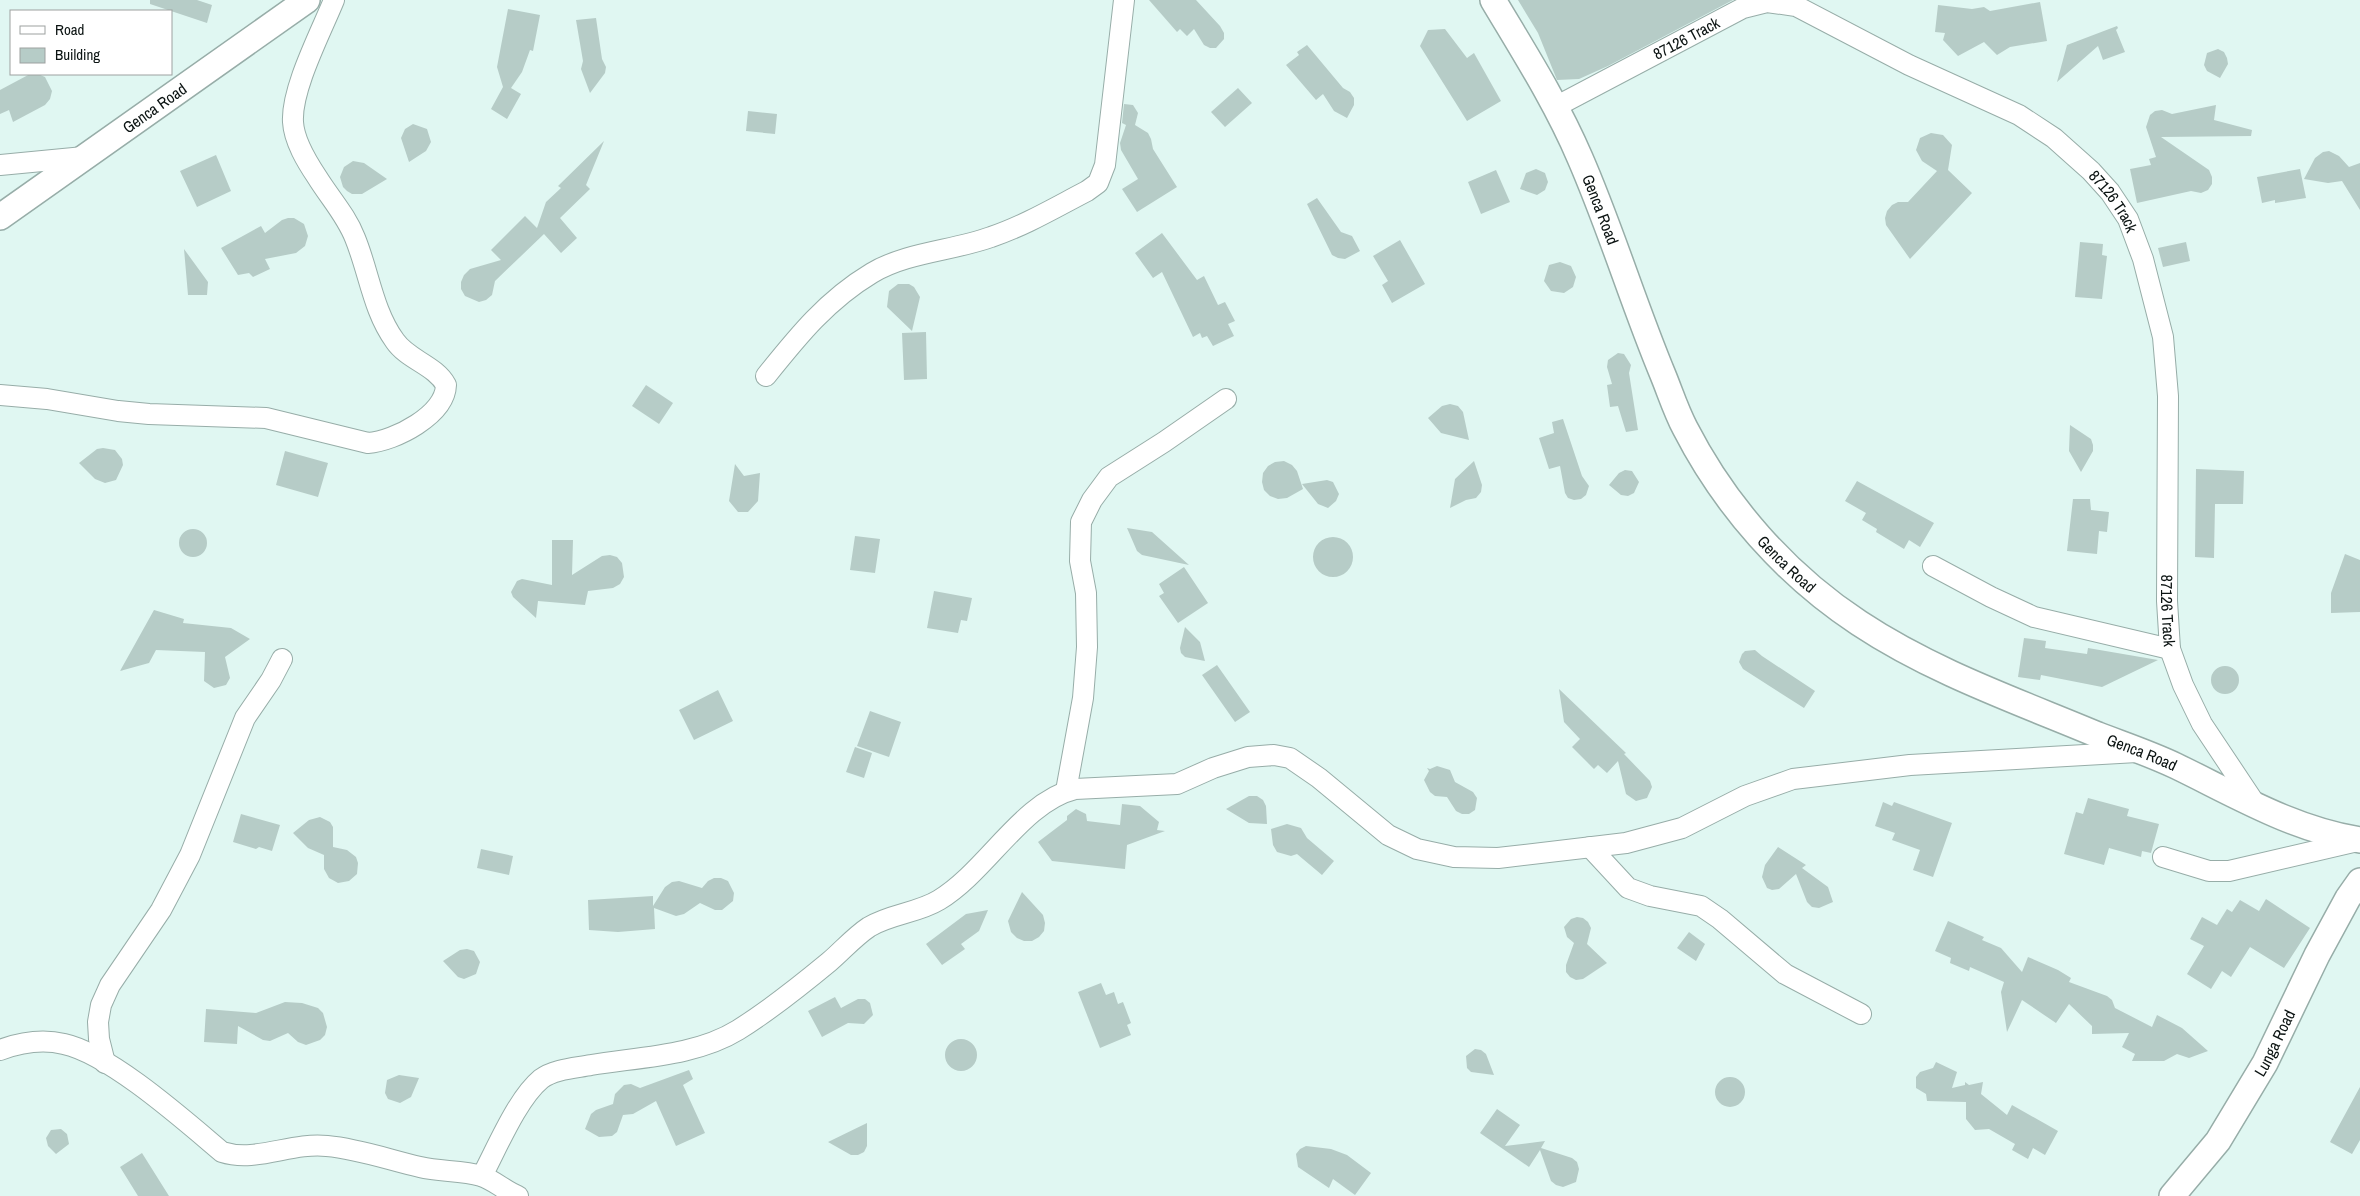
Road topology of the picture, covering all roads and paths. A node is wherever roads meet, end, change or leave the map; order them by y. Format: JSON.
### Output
{"nodes":[{"id":1,"x":307,"y":0,"type":"edge"},
{"id":2,"x":334,"y":0,"type":"edge"},
{"id":3,"x":1124,"y":0,"type":"edge"},
{"id":4,"x":1493,"y":0,"type":"edge"},
{"id":5,"x":1557,"y":106,"type":"junction"},
{"id":6,"x":84,"y":157,"type":"junction"},
{"id":7,"x":0,"y":165,"type":"edge"},
{"id":8,"x":0,"y":216,"type":"edge"},
{"id":9,"x":766,"y":376,"type":"dead end"},
{"id":10,"x":0,"y":396,"type":"edge"},
{"id":11,"x":1226,"y":399,"type":"dead end"},
{"id":12,"x":1933,"y":566,"type":"dead end"},
{"id":13,"x":2170,"y":649,"type":"junction"},
{"id":14,"x":282,"y":659,"type":"dead end"},
{"id":15,"x":2138,"y":752,"type":"junction"},
{"id":16,"x":1066,"y":791,"type":"junction"},
{"id":17,"x":2259,"y":809,"type":"junction"},
{"id":18,"x":2360,"y":840,"type":"edge"},
{"id":19,"x":1590,"y":847,"type":"junction"},
{"id":20,"x":2163,"y":857,"type":"dead end"},
{"id":21,"x":2360,"y":880,"type":"edge"},
{"id":22,"x":1861,"y":1014,"type":"dead end"},
{"id":23,"x":0,"y":1050,"type":"edge"},
{"id":24,"x":105,"y":1063,"type":"junction"},
{"id":25,"x":482,"y":1176,"type":"junction"},
{"id":26,"x":518,"y":1196,"type":"edge"},
{"id":27,"x":2172,"y":1196,"type":"edge"}],
"edges":[{"from":1,"to":6,"type":"street","name":"Genca Road"},
{"from":2,"to":10,"type":"street"},
{"from":3,"to":9,"type":"street"},
{"from":4,"to":5,"type":"street","name":"Genca Road"},
{"from":5,"to":13,"type":"street","name":"87126 Track"},
{"from":5,"to":15,"type":"street","name":"Genca Road"},
{"from":6,"to":7,"type":"street"},
{"from":6,"to":8,"type":"street","name":"Genca Road"},
{"from":11,"to":16,"type":"street"},
{"from":12,"to":13,"type":"street"},
{"from":13,"to":17,"type":"street","name":"87126 Track"},
{"from":14,"to":24,"type":"street"},
{"from":15,"to":17,"type":"street","name":"Genca Road"},
{"from":15,"to":19,"type":"street"},
{"from":16,"to":19,"type":"street"},
{"from":16,"to":25,"type":"street"},
{"from":17,"to":18,"type":"street","name":"Genca Road"},
{"from":18,"to":20,"type":"street"},
{"from":19,"to":22,"type":"street"},
{"from":21,"to":27,"type":"street","name":"Lunga Road"},
{"from":23,"to":24,"type":"street"},
{"from":24,"to":25,"type":"street"},
{"from":25,"to":26,"type":"street"}]}
